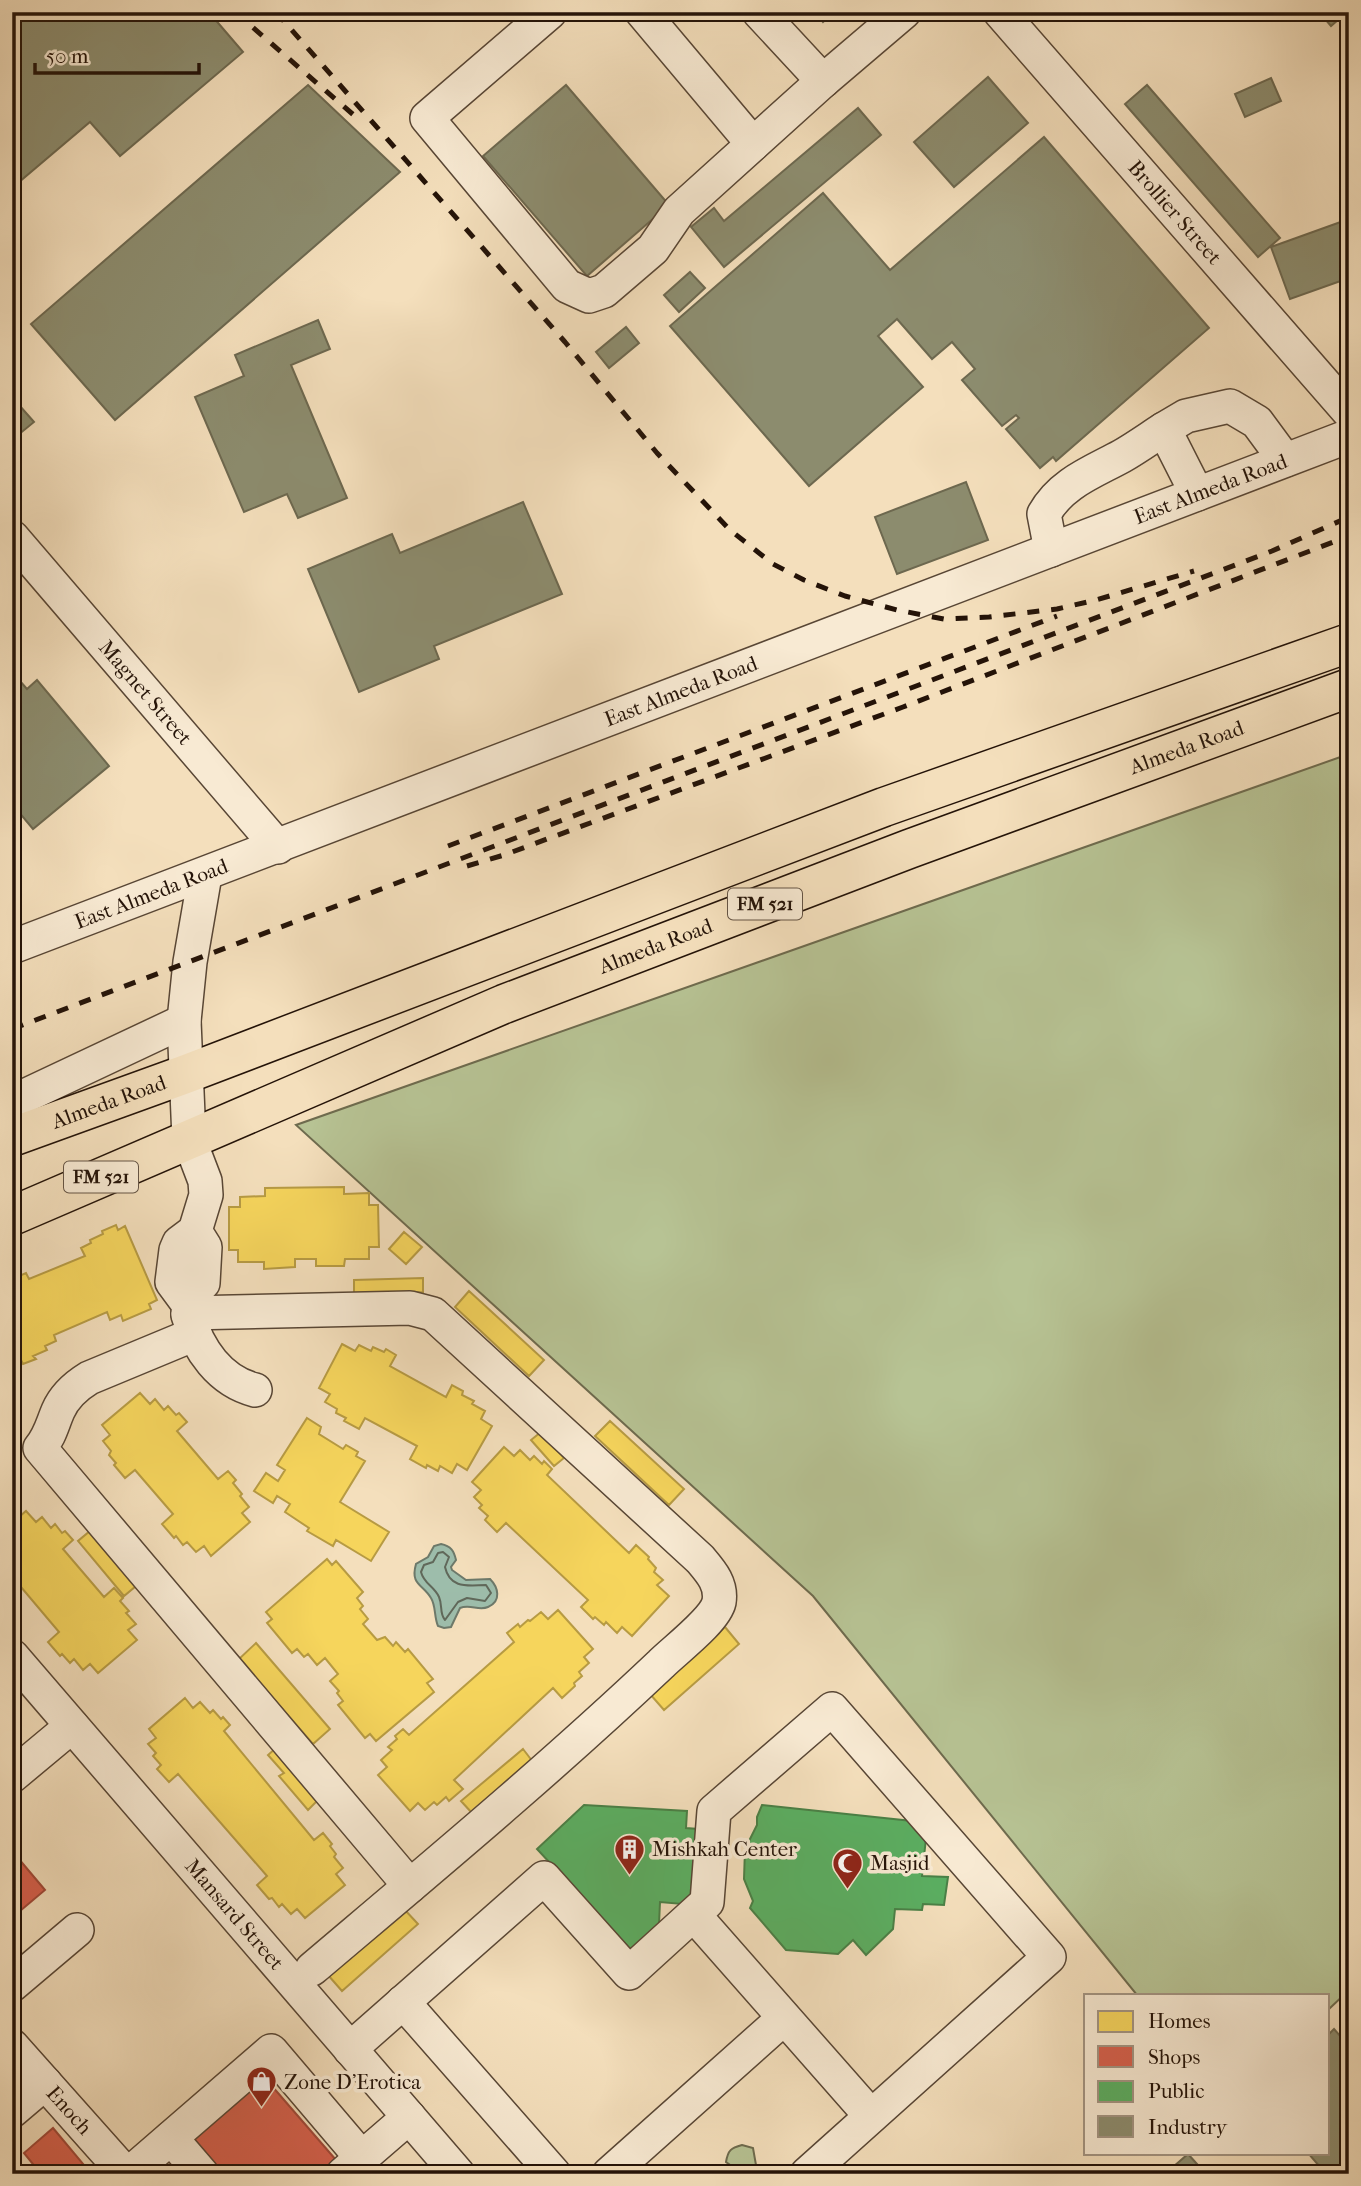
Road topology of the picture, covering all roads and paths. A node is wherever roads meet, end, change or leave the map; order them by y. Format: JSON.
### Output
{"nodes":[{"id":1,"x":550,"y":12,"type":"edge"},
{"id":2,"x":642,"y":12,"type":"edge"},
{"id":3,"x":759,"y":12,"type":"edge"},
{"id":4,"x":904,"y":12,"type":"edge"},
{"id":5,"x":1000,"y":12,"type":"edge"},
{"id":6,"x":822,"y":81,"type":"junction"},
{"id":7,"x":753,"y":144,"type":"junction"},
{"id":8,"x":1349,"y":412,"type":"edge"},
{"id":9,"x":1164,"y":429,"type":"junction"},
{"id":10,"x":1349,"y":436,"type":"edge"},
{"id":11,"x":1285,"y":460,"type":"junction"},
{"id":12,"x":1197,"y":494,"type":"junction"},
{"id":13,"x":12,"y":537,"type":"edge"},
{"id":14,"x":1051,"y":550,"type":"junction"},
{"id":15,"x":1345,"y":644,"type":"edge"},
{"id":16,"x":1349,"y":688,"type":"edge"},
{"id":17,"x":278,"y":847,"type":"junction"},
{"id":18,"x":205,"y":875,"type":"junction"},
{"id":19,"x":12,"y":947,"type":"edge"},
{"id":20,"x":184,"y":1021,"type":"junction"},
{"id":21,"x":186,"y":1074,"type":"junction"},
{"id":22,"x":12,"y":1102,"type":"edge"},
{"id":23,"x":12,"y":1137,"type":"edge"},
{"id":24,"x":189,"y":1139,"type":"junction"},
{"id":25,"x":12,"y":1216,"type":"edge"},
{"id":26,"x":190,"y":1316,"type":"junction"},
{"id":27,"x":256,"y":1390,"type":"dead end"},
{"id":28,"x":12,"y":1656,"type":"edge"},
{"id":29,"x":72,"y":1726,"type":"junction"},
{"id":30,"x":12,"y":1776,"type":"edge"},
{"id":31,"x":410,"y":1886,"type":"junction"},
{"id":32,"x":694,"y":1915,"type":"junction"},
{"id":33,"x":77,"y":1930,"type":"dead end"},
{"id":34,"x":312,"y":1969,"type":"dead end"},
{"id":35,"x":12,"y":1985,"type":"edge"},
{"id":36,"x":403,"y":2003,"type":"junction"},
{"id":37,"x":783,"y":2018,"type":"junction"},
{"id":38,"x":12,"y":2046,"type":"edge"},
{"id":39,"x":350,"y":2049,"type":"junction"},
{"id":40,"x":46,"y":2083,"type":"junction"},
{"id":41,"x":12,"y":2111,"type":"edge"},
{"id":42,"x":871,"y":2116,"type":"junction"},
{"id":43,"x":409,"y":2117,"type":"junction"},
{"id":44,"x":171,"y":2138,"type":"junction"},
{"id":45,"x":352,"y":2166,"type":"edge"},
{"id":46,"x":128,"y":2174,"type":"edge"},
{"id":47,"x":202,"y":2174,"type":"edge"},
{"id":48,"x":458,"y":2174,"type":"edge"},
{"id":49,"x":554,"y":2174,"type":"edge"},
{"id":50,"x":610,"y":2174,"type":"edge"},
{"id":51,"x":807,"y":2174,"type":"edge"}],
"edges":[{"from":1,"to":7,"type":"street"},
{"from":2,"to":7,"type":"street"},
{"from":3,"to":6,"type":"street"},
{"from":4,"to":6,"type":"street"},
{"from":5,"to":8,"type":"street","name":"Brollier Street"},
{"from":6,"to":7,"type":"street"},
{"from":9,"to":11,"type":"street"},
{"from":9,"to":12,"type":"street"},
{"from":9,"to":14,"type":"street"},
{"from":10,"to":11,"type":"street","name":"East Almeda Road"},
{"from":11,"to":12,"type":"street","name":"East Almeda Road"},
{"from":12,"to":14,"type":"street","name":"East Almeda Road"},
{"from":13,"to":17,"type":"street","name":"Magnet Street"},
{"from":14,"to":17,"type":"street","name":"East Almeda Road"},
{"from":15,"to":21,"type":"main road","name":"Almeda Road","number":"FM 521"},
{"from":16,"to":24,"type":"main road","name":"Almeda Road","number":"FM 521"},
{"from":17,"to":18,"type":"street","name":"East Almeda Road"},
{"from":18,"to":19,"type":"street","name":"East Almeda Road"},
{"from":18,"to":20,"type":"street"},
{"from":20,"to":21,"type":"street"},
{"from":20,"to":22,"type":"street"},
{"from":21,"to":23,"type":"main road","name":"Almeda Road","number":"FM 521"},
{"from":21,"to":24,"type":"street"},
{"from":24,"to":25,"type":"main road","name":"Almeda Road","number":"FM 521"},
{"from":24,"to":26,"type":"street"},
{"from":26,"to":27,"type":"street"},
{"from":26,"to":31,"type":"street"},
{"from":26,"to":31,"type":"street"},
{"from":28,"to":29,"type":"street","name":"Mansard Street"},
{"from":29,"to":30,"type":"street"},
{"from":29,"to":39,"type":"street","name":"Mansard Street"},
{"from":31,"to":34,"type":"street"},
{"from":32,"to":36,"type":"street"},
{"from":32,"to":37,"type":"street"},
{"from":32,"to":42,"type":"street"},
{"from":33,"to":35,"type":"street"},
{"from":36,"to":39,"type":"street"},
{"from":36,"to":49,"type":"street"},
{"from":37,"to":42,"type":"street"},
{"from":37,"to":50,"type":"street"},
{"from":38,"to":40,"type":"street","name":"Enoch"},
{"from":39,"to":43,"type":"street","name":"Mansard Street"},
{"from":40,"to":41,"type":"street"},
{"from":40,"to":46,"type":"street","name":"Enoch"},
{"from":42,"to":51,"type":"street"},
{"from":43,"to":45,"type":"street"},
{"from":43,"to":48,"type":"street","name":"Mansard Street"},
{"from":44,"to":45,"type":"street"},
{"from":44,"to":46,"type":"street"},
{"from":44,"to":47,"type":"street"}]}
